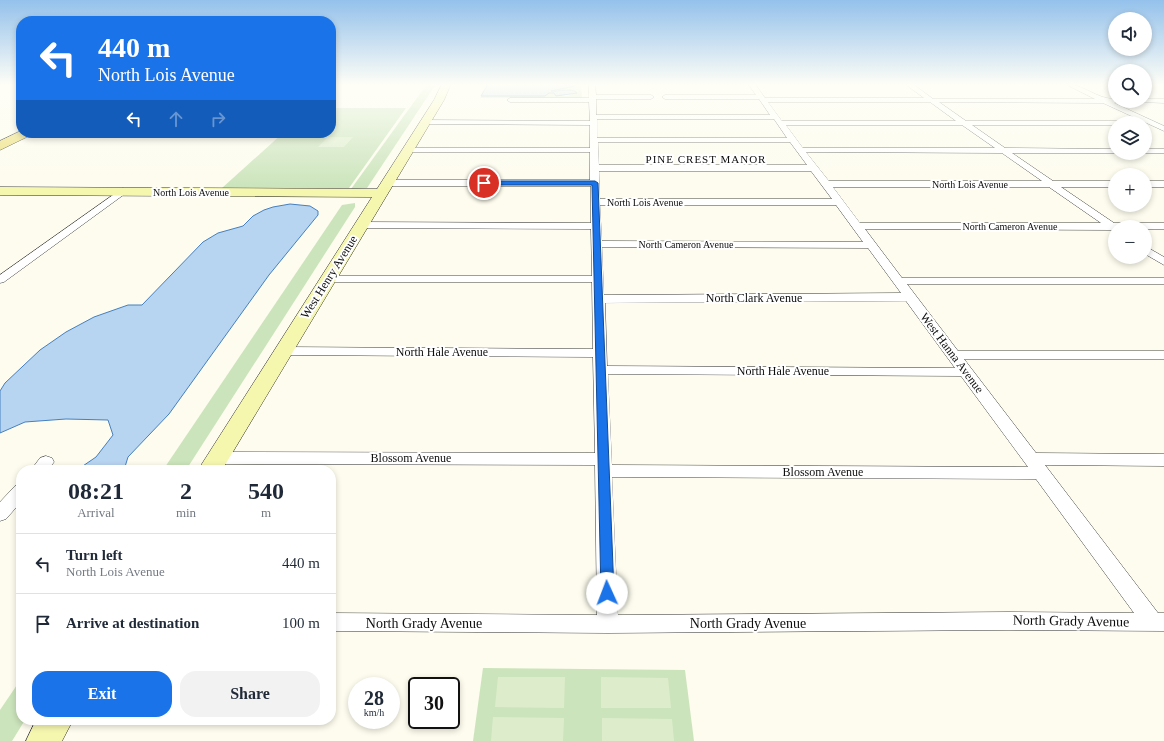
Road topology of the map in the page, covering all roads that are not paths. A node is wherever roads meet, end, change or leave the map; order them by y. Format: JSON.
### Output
{"nodes":[{"id":1,"x":426,"y":119,"type":"edge"},
{"id":2,"x":957,"y":119,"type":"edge"},
{"id":3,"x":593,"y":120,"type":"junction"},
{"id":4,"x":777,"y":120,"type":"junction"},
{"id":5,"x":424,"y":122,"type":"junction"},
{"id":6,"x":963,"y":123,"type":"junction"},
{"id":7,"x":1108,"y":123,"type":"edge"},
{"id":8,"x":1152,"y":123,"type":"edge"},
{"id":9,"x":1164,"y":123,"type":"edge"},
{"id":10,"x":1152,"y":125,"type":"edge"},
{"id":11,"x":1164,"y":130,"type":"edge"},
{"id":12,"x":16,"y":131,"type":"edge"},
{"id":13,"x":16,"y":134,"type":"edge"},
{"id":14,"x":16,"y":137,"type":"edge"},
{"id":15,"x":2,"y":142,"type":"edge"},
{"id":16,"x":594,"y":145,"type":"junction"},
{"id":17,"x":796,"y":145,"type":"junction"},
{"id":18,"x":408,"y":150,"type":"junction"},
{"id":19,"x":1002,"y":150,"type":"junction"},
{"id":20,"x":1108,"y":150,"type":"edge"},
{"id":21,"x":1152,"y":151,"type":"edge"},
{"id":22,"x":1164,"y":151,"type":"edge"},
{"id":23,"x":595,"y":168,"type":"junction"},
{"id":24,"x":814,"y":168,"type":"junction"},
{"id":25,"x":595,"y":183,"type":"junction"},
{"id":26,"x":825,"y":184,"type":"junction"},
{"id":27,"x":1052,"y":184,"type":"junction"},
{"id":28,"x":1108,"y":184,"type":"edge"},
{"id":29,"x":1152,"y":184,"type":"edge"},
{"id":30,"x":1164,"y":184,"type":"edge"},
{"id":31,"x":385,"y":188,"type":"junction"},
{"id":32,"x":0,"y":191,"type":"edge"},
{"id":33,"x":123,"y":192,"type":"junction"},
{"id":34,"x":596,"y":202,"type":"junction"},
{"id":35,"x":839,"y":202,"type":"junction"},
{"id":36,"x":1108,"y":223,"type":"edge"},
{"id":37,"x":362,"y":225,"type":"junction"},
{"id":38,"x":596,"y":226,"type":"junction"},
{"id":39,"x":857,"y":226,"type":"junction"},
{"id":40,"x":1152,"y":226,"type":"edge"},
{"id":41,"x":1164,"y":226,"type":"edge"},
{"id":42,"x":1108,"y":227,"type":"edge"},
{"id":43,"x":597,"y":244,"type":"junction"},
{"id":44,"x":871,"y":245,"type":"junction"},
{"id":45,"x":1152,"y":254,"type":"edge"},
{"id":46,"x":1164,"y":262,"type":"edge"},
{"id":47,"x":328,"y":279,"type":"junction"},
{"id":48,"x":598,"y":279,"type":"junction"},
{"id":49,"x":0,"y":280,"type":"edge"},
{"id":50,"x":898,"y":281,"type":"junction"},
{"id":51,"x":1164,"y":281,"type":"edge"},
{"id":52,"x":910,"y":297,"type":"junction"},
{"id":53,"x":598,"y":299,"type":"junction"},
{"id":54,"x":284,"y":351,"type":"junction"},
{"id":55,"x":600,"y":353,"type":"junction"},
{"id":56,"x":953,"y":355,"type":"junction"},
{"id":57,"x":1164,"y":355,"type":"edge"},
{"id":58,"x":601,"y":370,"type":"junction"},
{"id":59,"x":966,"y":372,"type":"junction"},
{"id":60,"x":1031,"y":459,"type":"junction"},
{"id":61,"x":1164,"y":460,"type":"edge"},
{"id":62,"x":214,"y":464,"type":"edge"},
{"id":63,"x":603,"y":465,"type":"junction"},
{"id":64,"x":1042,"y":474,"type":"junction"},
{"id":65,"x":16,"y":496,"type":"edge"},
{"id":66,"x":0,"y":514,"type":"edge"},
{"id":67,"x":336,"y":622,"type":"edge"},
{"id":68,"x":1158,"y":622,"type":"edge"},
{"id":69,"x":608,"y":624,"type":"junction"},
{"id":70,"x":53,"y":725,"type":"edge"},
{"id":71,"x":43,"y":741,"type":"edge"}],
"edges":[{"from":1,"to":5,"type":"street","name":"West Henry Avenue"},
{"from":2,"to":6,"type":"street"},
{"from":3,"to":4,"type":"street"},
{"from":3,"to":5,"type":"street"},
{"from":3,"to":16,"type":"street"},
{"from":4,"to":6,"type":"street"},
{"from":4,"to":17,"type":"street","name":"West Hanna Avenue"},
{"from":5,"to":18,"type":"street","name":"West Henry Avenue"},
{"from":6,"to":7,"type":"street"},
{"from":6,"to":19,"type":"street"},
{"from":8,"to":9,"type":"street"},
{"from":10,"to":11,"type":"street"},
{"from":12,"to":15,"type":"main road"},
{"from":13,"to":15,"type":"main road"},
{"from":14,"to":15,"type":"main road"},
{"from":16,"to":17,"type":"street"},
{"from":16,"to":18,"type":"street"},
{"from":16,"to":23,"type":"street"},
{"from":17,"to":19,"type":"street"},
{"from":17,"to":24,"type":"street","name":"West Hanna Avenue"},
{"from":18,"to":31,"type":"street","name":"West Henry Avenue"},
{"from":19,"to":20,"type":"street"},
{"from":19,"to":27,"type":"street"},
{"from":21,"to":22,"type":"street"},
{"from":23,"to":24,"type":"street"},
{"from":23,"to":25,"type":"street"},
{"from":24,"to":26,"type":"street","name":"West Hanna Avenue"},
{"from":25,"to":31,"type":"street","name":"North Lois Avenue"},
{"from":25,"to":34,"type":"street"},
{"from":26,"to":27,"type":"street","name":"North Lois Avenue"},
{"from":26,"to":35,"type":"street","name":"West Hanna Avenue"},
{"from":27,"to":28,"type":"street","name":"North Lois Avenue"},
{"from":27,"to":36,"type":"street"},
{"from":29,"to":30,"type":"street"},
{"from":31,"to":33,"type":"street","name":"North Lois Avenue"},
{"from":31,"to":37,"type":"street","name":"West Henry Avenue"},
{"from":32,"to":33,"type":"street","name":"North Lois Avenue"},
{"from":33,"to":49,"type":"street"},
{"from":34,"to":35,"type":"street","name":"North Lois Avenue"},
{"from":34,"to":38,"type":"street"},
{"from":35,"to":39,"type":"street","name":"West Hanna Avenue"},
{"from":37,"to":38,"type":"street"},
{"from":37,"to":47,"type":"street","name":"West Henry Avenue"},
{"from":38,"to":43,"type":"street"},
{"from":39,"to":42,"type":"street","name":"North Cameron Avenue"},
{"from":39,"to":44,"type":"street","name":"West Hanna Avenue"},
{"from":40,"to":41,"type":"street","name":"North Cameron Avenue"},
{"from":43,"to":44,"type":"street","name":"North Cameron Avenue"},
{"from":43,"to":48,"type":"street"},
{"from":44,"to":50,"type":"street","name":"West Hanna Avenue"},
{"from":45,"to":46,"type":"street"},
{"from":47,"to":48,"type":"street"},
{"from":47,"to":54,"type":"street","name":"West Henry Avenue"},
{"from":48,"to":53,"type":"street"},
{"from":50,"to":51,"type":"street"},
{"from":50,"to":52,"type":"street","name":"West Hanna Avenue"},
{"from":52,"to":53,"type":"street","name":"North Clark Avenue"},
{"from":52,"to":56,"type":"street","name":"West Hanna Avenue"},
{"from":53,"to":55,"type":"street"},
{"from":54,"to":55,"type":"street","name":"North Hale Avenue"},
{"from":54,"to":62,"type":"street","name":"West Henry Avenue"},
{"from":55,"to":58,"type":"street"},
{"from":56,"to":57,"type":"street"},
{"from":56,"to":59,"type":"street","name":"West Hanna Avenue"},
{"from":58,"to":59,"type":"street","name":"North Hale Avenue"},
{"from":58,"to":63,"type":"street"},
{"from":59,"to":60,"type":"street","name":"West Hanna Avenue"},
{"from":60,"to":61,"type":"street"},
{"from":60,"to":64,"type":"street","name":"West Hanna Avenue"},
{"from":62,"to":63,"type":"street","name":"Blossom Avenue"},
{"from":63,"to":64,"type":"street","name":"Blossom Avenue"},
{"from":63,"to":69,"type":"street"},
{"from":64,"to":68,"type":"street","name":"West Hanna Avenue"},
{"from":65,"to":66,"type":"street"},
{"from":67,"to":69,"type":"street","name":"North Grady Avenue"},
{"from":68,"to":69,"type":"street","name":"North Grady Avenue"},
{"from":70,"to":71,"type":"street"}]}
